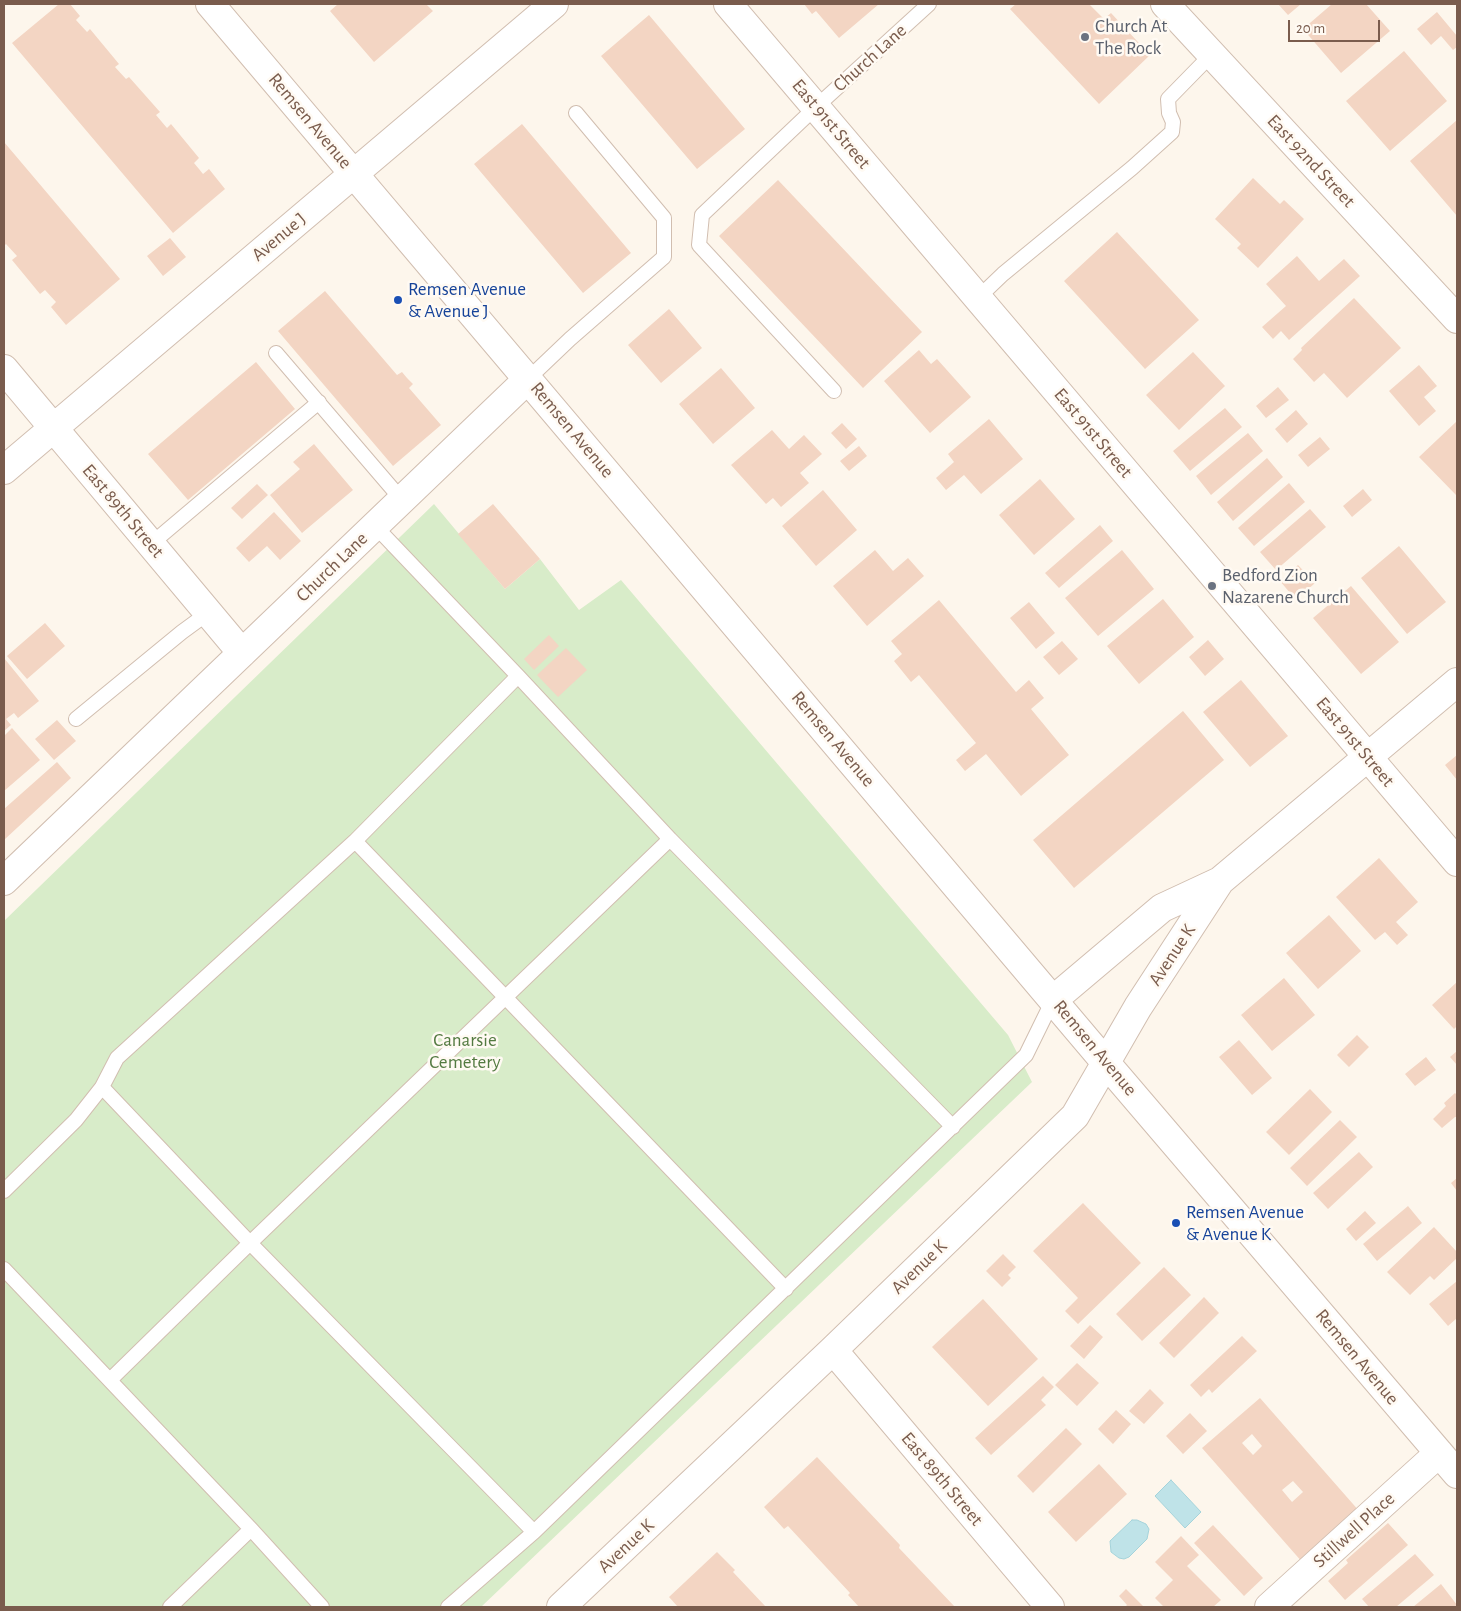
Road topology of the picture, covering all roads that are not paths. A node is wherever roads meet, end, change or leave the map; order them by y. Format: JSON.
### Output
{"nodes":[{"id":1,"x":210,"y":4,"type":"edge"},
{"id":2,"x":554,"y":4,"type":"edge"},
{"id":3,"x":728,"y":4,"type":"edge"},
{"id":4,"x":929,"y":4,"type":"edge"},
{"id":5,"x":1166,"y":4,"type":"edge"},
{"id":6,"x":1212,"y":54,"type":"junction"},
{"id":7,"x":816,"y":107,"type":"junction"},
{"id":8,"x":576,"y":113,"type":"dead end"},
{"id":9,"x":354,"y":174,"type":"junction"},
{"id":10,"x":978,"y":297,"type":"junction"},
{"id":11,"x":1457,"y":319,"type":"edge"},
{"id":12,"x":276,"y":353,"type":"dead end"},
{"id":13,"x":4,"y":369,"type":"edge"},
{"id":14,"x":528,"y":379,"type":"junction"},
{"id":15,"x":834,"y":391,"type":"dead end"},
{"id":16,"x":319,"y":402,"type":"junction"},
{"id":17,"x":54,"y":428,"type":"junction"},
{"id":18,"x":4,"y":470,"type":"edge"},
{"id":19,"x":402,"y":500,"type":"junction"},
{"id":20,"x":375,"y":526,"type":"junction"},
{"id":21,"x":151,"y":544,"type":"junction"},
{"id":22,"x":208,"y":612,"type":"junction"},
{"id":23,"x":242,"y":653,"type":"junction"},
{"id":24,"x":518,"y":676,"type":"junction"},
{"id":25,"x":1457,"y":682,"type":"edge"},
{"id":26,"x":76,"y":719,"type":"dead end"},
{"id":27,"x":1369,"y":758,"type":"junction"},
{"id":28,"x":670,"y":839,"type":"junction"},
{"id":29,"x":355,"y":841,"type":"junction"},
{"id":30,"x":1457,"y":862,"type":"edge"},
{"id":31,"x":1220,"y":881,"type":"junction"},
{"id":32,"x":4,"y":882,"type":"edge"},
{"id":33,"x":506,"y":998,"type":"junction"},
{"id":34,"x":1053,"y":1000,"type":"junction"},
{"id":35,"x":1106,"y":1062,"type":"junction"},
{"id":36,"x":102,"y":1087,"type":"junction"},
{"id":37,"x":953,"y":1127,"type":"junction"},
{"id":38,"x":4,"y":1192,"type":"edge"},
{"id":39,"x":250,"y":1243,"type":"junction"},
{"id":40,"x":4,"y":1269,"type":"edge"},
{"id":41,"x":786,"y":1289,"type":"junction"},
{"id":42,"x":833,"y":1350,"type":"junction"},
{"id":43,"x":110,"y":1380,"type":"junction"},
{"id":44,"x":1439,"y":1453,"type":"junction"},
{"id":45,"x":1457,"y":1474,"type":"edge"},
{"id":46,"x":250,"y":1529,"type":"junction"},
{"id":47,"x":534,"y":1532,"type":"junction"},
{"id":48,"x":566,"y":1606,"type":"edge"},
{"id":49,"x":170,"y":1607,"type":"edge"},
{"id":50,"x":322,"y":1607,"type":"edge"},
{"id":51,"x":448,"y":1607,"type":"edge"},
{"id":52,"x":1050,"y":1607,"type":"edge"},
{"id":53,"x":1268,"y":1607,"type":"edge"}],
"edges":[{"from":1,"to":9,"type":"street","name":"Remsen Avenue"},
{"from":2,"to":9,"type":"street","name":"Avenue J"},
{"from":3,"to":7,"type":"street","name":"East 91st Street"},
{"from":4,"to":7,"type":"lane","name":"Church Lane"},
{"from":5,"to":6,"type":"street","name":"East 92nd Street"},
{"from":6,"to":10,"type":"lane"},
{"from":6,"to":11,"type":"street","name":"East 92nd Street"},
{"from":7,"to":10,"type":"street","name":"East 91st Street"},
{"from":7,"to":15,"type":"lane","name":"Church Lane"},
{"from":8,"to":14,"type":"lane","name":"Church Lane"},
{"from":9,"to":14,"type":"street","name":"Remsen Avenue"},
{"from":9,"to":17,"type":"street","name":"Avenue J"},
{"from":10,"to":27,"type":"street","name":"East 91st Street"},
{"from":12,"to":16,"type":"lane"},
{"from":13,"to":17,"type":"street","name":"East 89th Street"},
{"from":14,"to":19,"type":"street","name":"Church Lane"},
{"from":14,"to":34,"type":"street","name":"Remsen Avenue"},
{"from":16,"to":19,"type":"lane"},
{"from":16,"to":21,"type":"lane"},
{"from":17,"to":18,"type":"street","name":"Avenue J"},
{"from":17,"to":21,"type":"street","name":"East 89th Street"},
{"from":19,"to":20,"type":"street","name":"Church Lane"},
{"from":20,"to":23,"type":"street","name":"Church Lane"},
{"from":20,"to":24,"type":"lane"},
{"from":21,"to":22,"type":"street","name":"East 89th Street"},
{"from":22,"to":23,"type":"street","name":"East 89th Street"},
{"from":22,"to":26,"type":"lane"},
{"from":23,"to":32,"type":"street","name":"Church Lane"},
{"from":24,"to":28,"type":"lane"},
{"from":24,"to":29,"type":"lane"},
{"from":25,"to":27,"type":"street","name":"Avenue K"},
{"from":27,"to":30,"type":"street","name":"East 91st Street"},
{"from":27,"to":31,"type":"street","name":"Avenue K"},
{"from":28,"to":33,"type":"lane"},
{"from":28,"to":37,"type":"lane"},
{"from":29,"to":33,"type":"lane"},
{"from":29,"to":36,"type":"lane"},
{"from":31,"to":34,"type":"street","name":"Avenue K"},
{"from":31,"to":35,"type":"street","name":"Avenue K"},
{"from":33,"to":39,"type":"lane"},
{"from":33,"to":41,"type":"lane"},
{"from":34,"to":35,"type":"street","name":"Remsen Avenue"},
{"from":34,"to":37,"type":"lane"},
{"from":35,"to":42,"type":"street","name":"Avenue K"},
{"from":35,"to":44,"type":"street","name":"Remsen Avenue"},
{"from":36,"to":38,"type":"lane"},
{"from":36,"to":39,"type":"lane"},
{"from":37,"to":41,"type":"lane"},
{"from":39,"to":43,"type":"lane"},
{"from":39,"to":47,"type":"lane"},
{"from":40,"to":43,"type":"lane"},
{"from":41,"to":47,"type":"lane"},
{"from":42,"to":48,"type":"street","name":"Avenue K"},
{"from":42,"to":52,"type":"street","name":"East 89th Street"},
{"from":43,"to":46,"type":"lane"},
{"from":44,"to":45,"type":"street","name":"Remsen Avenue"},
{"from":44,"to":53,"type":"street","name":"Stillwell Place"},
{"from":46,"to":49,"type":"lane"},
{"from":46,"to":50,"type":"lane"},
{"from":47,"to":51,"type":"lane"}]}
